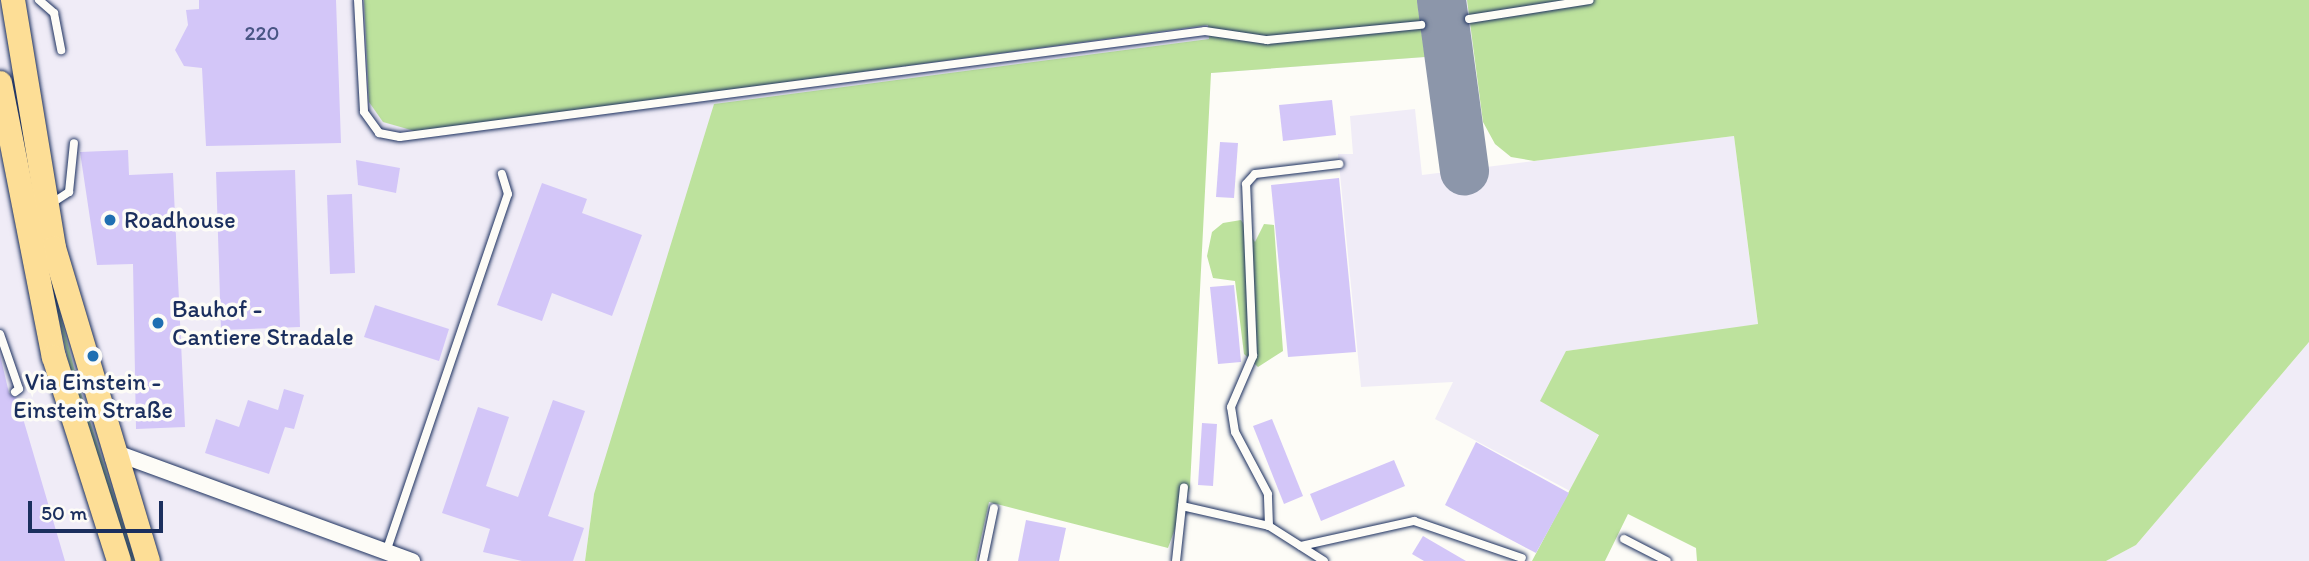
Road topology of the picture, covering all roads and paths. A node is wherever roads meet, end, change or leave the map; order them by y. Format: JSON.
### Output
{"nodes":[{"id":1,"x":13,"y":0,"type":"edge"},
{"id":2,"x":19,"y":0,"type":"edge"},
{"id":3,"x":39,"y":0,"type":"edge"},
{"id":4,"x":358,"y":0,"type":"edge"},
{"id":5,"x":1590,"y":0,"type":"edge"},
{"id":6,"x":1469,"y":19,"type":"dead end"},
{"id":7,"x":1421,"y":25,"type":"dead end"},
{"id":8,"x":61,"y":50,"type":"dead end"},
{"id":9,"x":0,"y":83,"type":"edge"},
{"id":10,"x":74,"y":143,"type":"dead end"},
{"id":11,"x":1339,"y":164,"type":"dead end"},
{"id":12,"x":502,"y":174,"type":"dead end"},
{"id":13,"x":47,"y":206,"type":"junction"},
{"id":14,"x":0,"y":334,"type":"edge"},
{"id":15,"x":15,"y":392,"type":"dead end"},
{"id":16,"x":113,"y":458,"type":"junction"},
{"id":17,"x":1184,"y":487,"type":"dead end"},
{"id":18,"x":1182,"y":506,"type":"junction"},
{"id":19,"x":994,"y":508,"type":"dead end"},
{"id":20,"x":1269,"y":526,"type":"junction"},
{"id":21,"x":1624,"y":539,"type":"dead end"},
{"id":22,"x":1301,"y":546,"type":"junction"},
{"id":23,"x":386,"y":552,"type":"junction"},
{"id":24,"x":1522,"y":558,"type":"dead end"},
{"id":25,"x":407,"y":560,"type":"edge"},
{"id":26,"x":119,"y":561,"type":"edge"},
{"id":27,"x":148,"y":561,"type":"edge"},
{"id":28,"x":983,"y":561,"type":"edge"},
{"id":29,"x":1176,"y":561,"type":"edge"},
{"id":30,"x":1324,"y":561,"type":"edge"},
{"id":31,"x":1667,"y":561,"type":"edge"}],
"edges":[{"from":1,"to":2,"type":"lane"},
{"from":1,"to":13,"type":"main road"},
{"from":3,"to":8,"type":"lane"},
{"from":4,"to":7,"type":"lane"},
{"from":5,"to":6,"type":"lane"},
{"from":9,"to":26,"type":"main road"},
{"from":10,"to":13,"type":"lane"},
{"from":11,"to":20,"type":"lane"},
{"from":12,"to":23,"type":"lane"},
{"from":13,"to":16,"type":"main road"},
{"from":14,"to":15,"type":"lane"},
{"from":16,"to":23,"type":"street"},
{"from":16,"to":27,"type":"main road"},
{"from":17,"to":18,"type":"lane"},
{"from":18,"to":20,"type":"lane"},
{"from":18,"to":29,"type":"lane"},
{"from":19,"to":28,"type":"lane"},
{"from":20,"to":22,"type":"lane"},
{"from":21,"to":31,"type":"lane"},
{"from":22,"to":24,"type":"lane"},
{"from":22,"to":30,"type":"lane"},
{"from":23,"to":25,"type":"street"}]}
